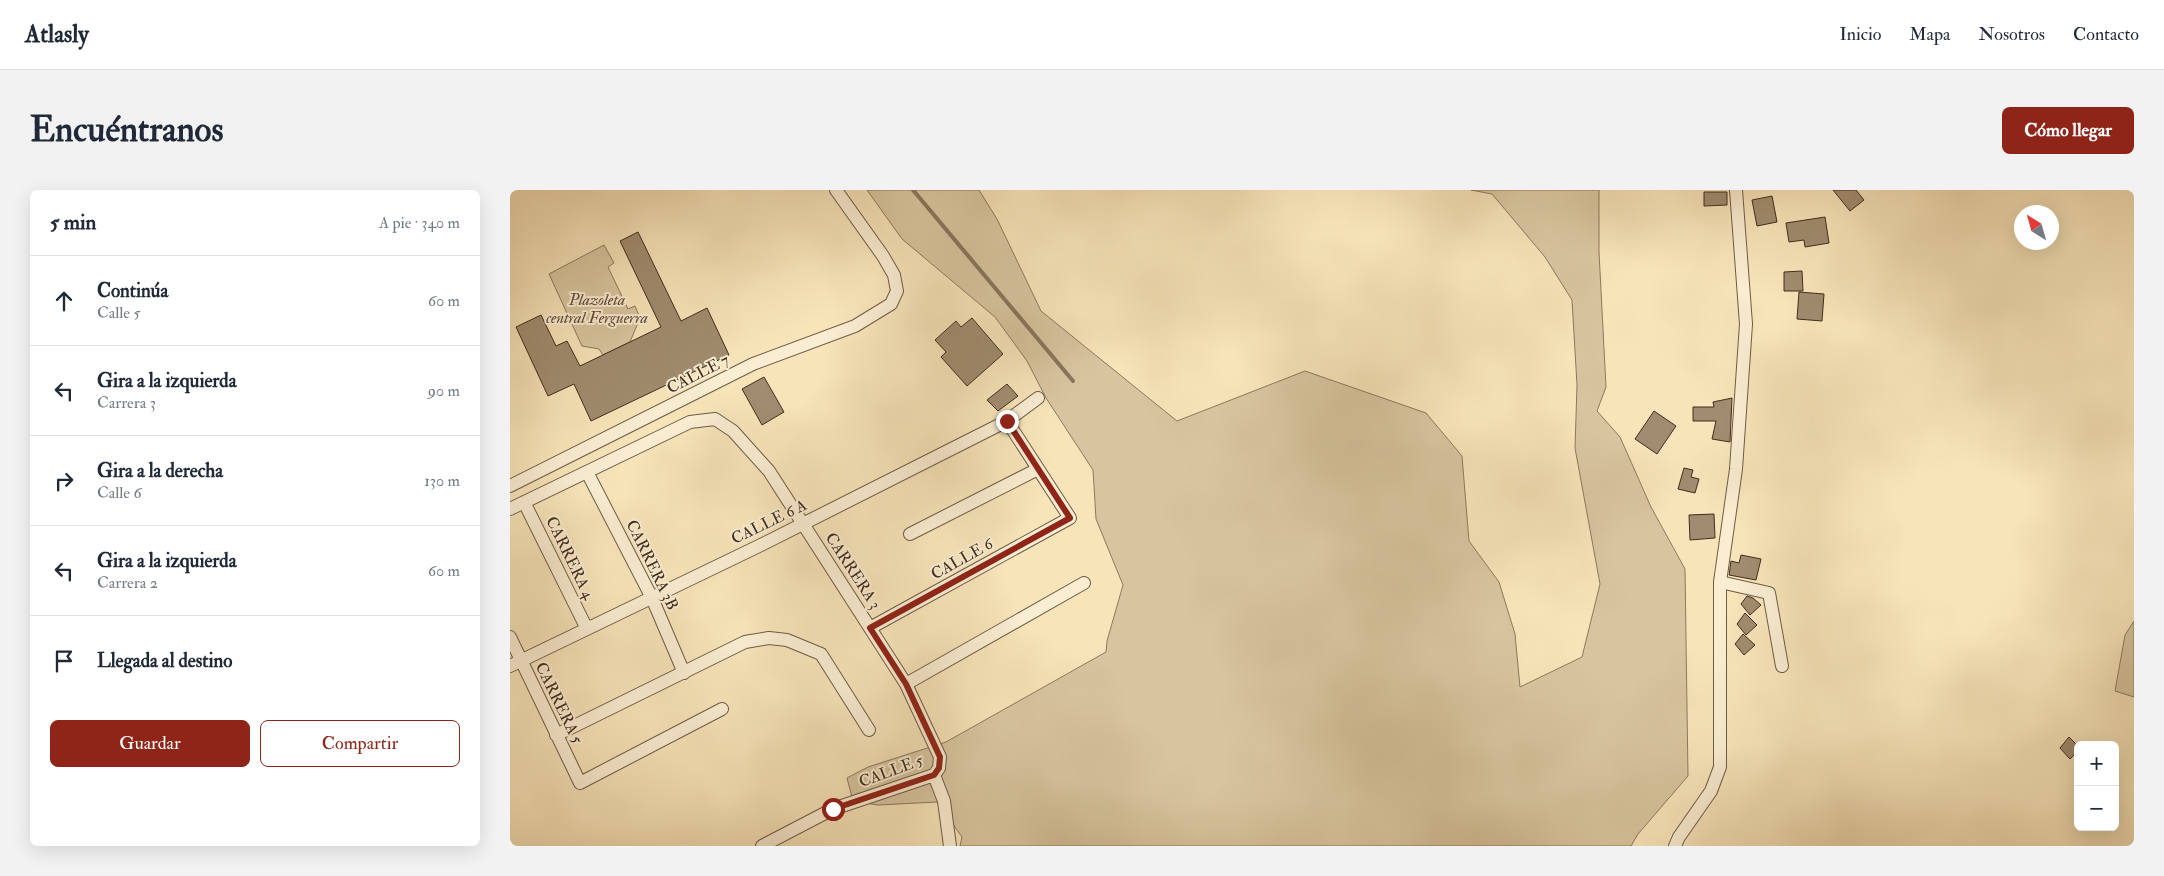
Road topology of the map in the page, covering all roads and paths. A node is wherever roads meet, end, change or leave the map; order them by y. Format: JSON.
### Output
{"nodes":[{"id":1,"x":836,"y":190,"type":"edge"},
{"id":2,"x":1736,"y":190,"type":"edge"},
{"id":3,"x":1038,"y":398,"type":"dead end"},
{"id":4,"x":1007,"y":421,"type":"junction"},
{"id":5,"x":1038,"y":469,"type":"junction"},
{"id":6,"x":587,"y":472,"type":"junction"},
{"id":7,"x":510,"y":486,"type":"edge"},
{"id":8,"x":524,"y":502,"type":"junction"},
{"id":9,"x":510,"y":509,"type":"edge"},
{"id":10,"x":803,"y":523,"type":"junction"},
{"id":11,"x":910,"y":534,"type":"dead end"},
{"id":12,"x":1720,"y":582,"type":"junction"},
{"id":13,"x":1084,"y":583,"type":"dead end"},
{"id":14,"x":652,"y":598,"type":"junction"},
{"id":15,"x":870,"y":628,"type":"junction"},
{"id":16,"x":587,"y":629,"type":"junction"},
{"id":17,"x":510,"y":637,"type":"edge"},
{"id":18,"x":516,"y":664,"type":"edge"},
{"id":19,"x":1782,"y":666,"type":"dead end"},
{"id":20,"x":684,"y":673,"type":"junction"},
{"id":21,"x":906,"y":684,"type":"junction"},
{"id":22,"x":722,"y":709,"type":"dead end"},
{"id":23,"x":869,"y":730,"type":"dead end"},
{"id":24,"x":556,"y":735,"type":"junction"},
{"id":25,"x":940,"y":757,"type":"joint"},
{"id":26,"x":934,"y":775,"type":"junction"},
{"id":27,"x":762,"y":846,"type":"edge"},
{"id":28,"x":950,"y":846,"type":"edge"},
{"id":29,"x":1675,"y":846,"type":"edge"}],
"edges":[{"from":1,"to":7,"type":"street","name":"CALLE 7"},
{"from":2,"to":12,"type":"street"},
{"from":3,"to":4,"type":"street","name":"CALLE 6 A"},
{"from":4,"to":5,"type":"street"},
{"from":4,"to":10,"type":"street","name":"CALLE 6 A"},
{"from":5,"to":11,"type":"street"},
{"from":5,"to":15,"type":"street","name":"CALLE 6"},
{"from":6,"to":8,"type":"street"},
{"from":6,"to":10,"type":"street","name":"CARRERA 3"},
{"from":6,"to":14,"type":"street","name":"CARRERA 3B"},
{"from":8,"to":9,"type":"street"},
{"from":8,"to":16,"type":"street","name":"CARRERA 4"},
{"from":10,"to":14,"type":"street","name":"CALLE 6 A"},
{"from":10,"to":15,"type":"street","name":"CARRERA 3"},
{"from":12,"to":19,"type":"street"},
{"from":12,"to":29,"type":"street"},
{"from":13,"to":21,"type":"street"},
{"from":14,"to":16,"type":"street","name":"CALLE 6 A"},
{"from":14,"to":20,"type":"street","name":"CARRERA 3B"},
{"from":15,"to":21,"type":"street","name":"CARRERA 3"},
{"from":16,"to":18,"type":"street","name":"CALLE 6 A"},
{"from":17,"to":18,"type":"street","name":"CARRERA 5"},
{"from":18,"to":24,"type":"street","name":"CARRERA 5"},
{"from":20,"to":23,"type":"street"},
{"from":20,"to":24,"type":"street"},
{"from":21,"to":25,"type":"street","name":"CARRERA 3"},
{"from":22,"to":24,"type":"street","name":"CARRERA 5"},
{"from":25,"to":26,"type":"street","name":"CALLE 5"},
{"from":26,"to":27,"type":"street","name":"CALLE 5"},
{"from":26,"to":28,"type":"street"}]}
